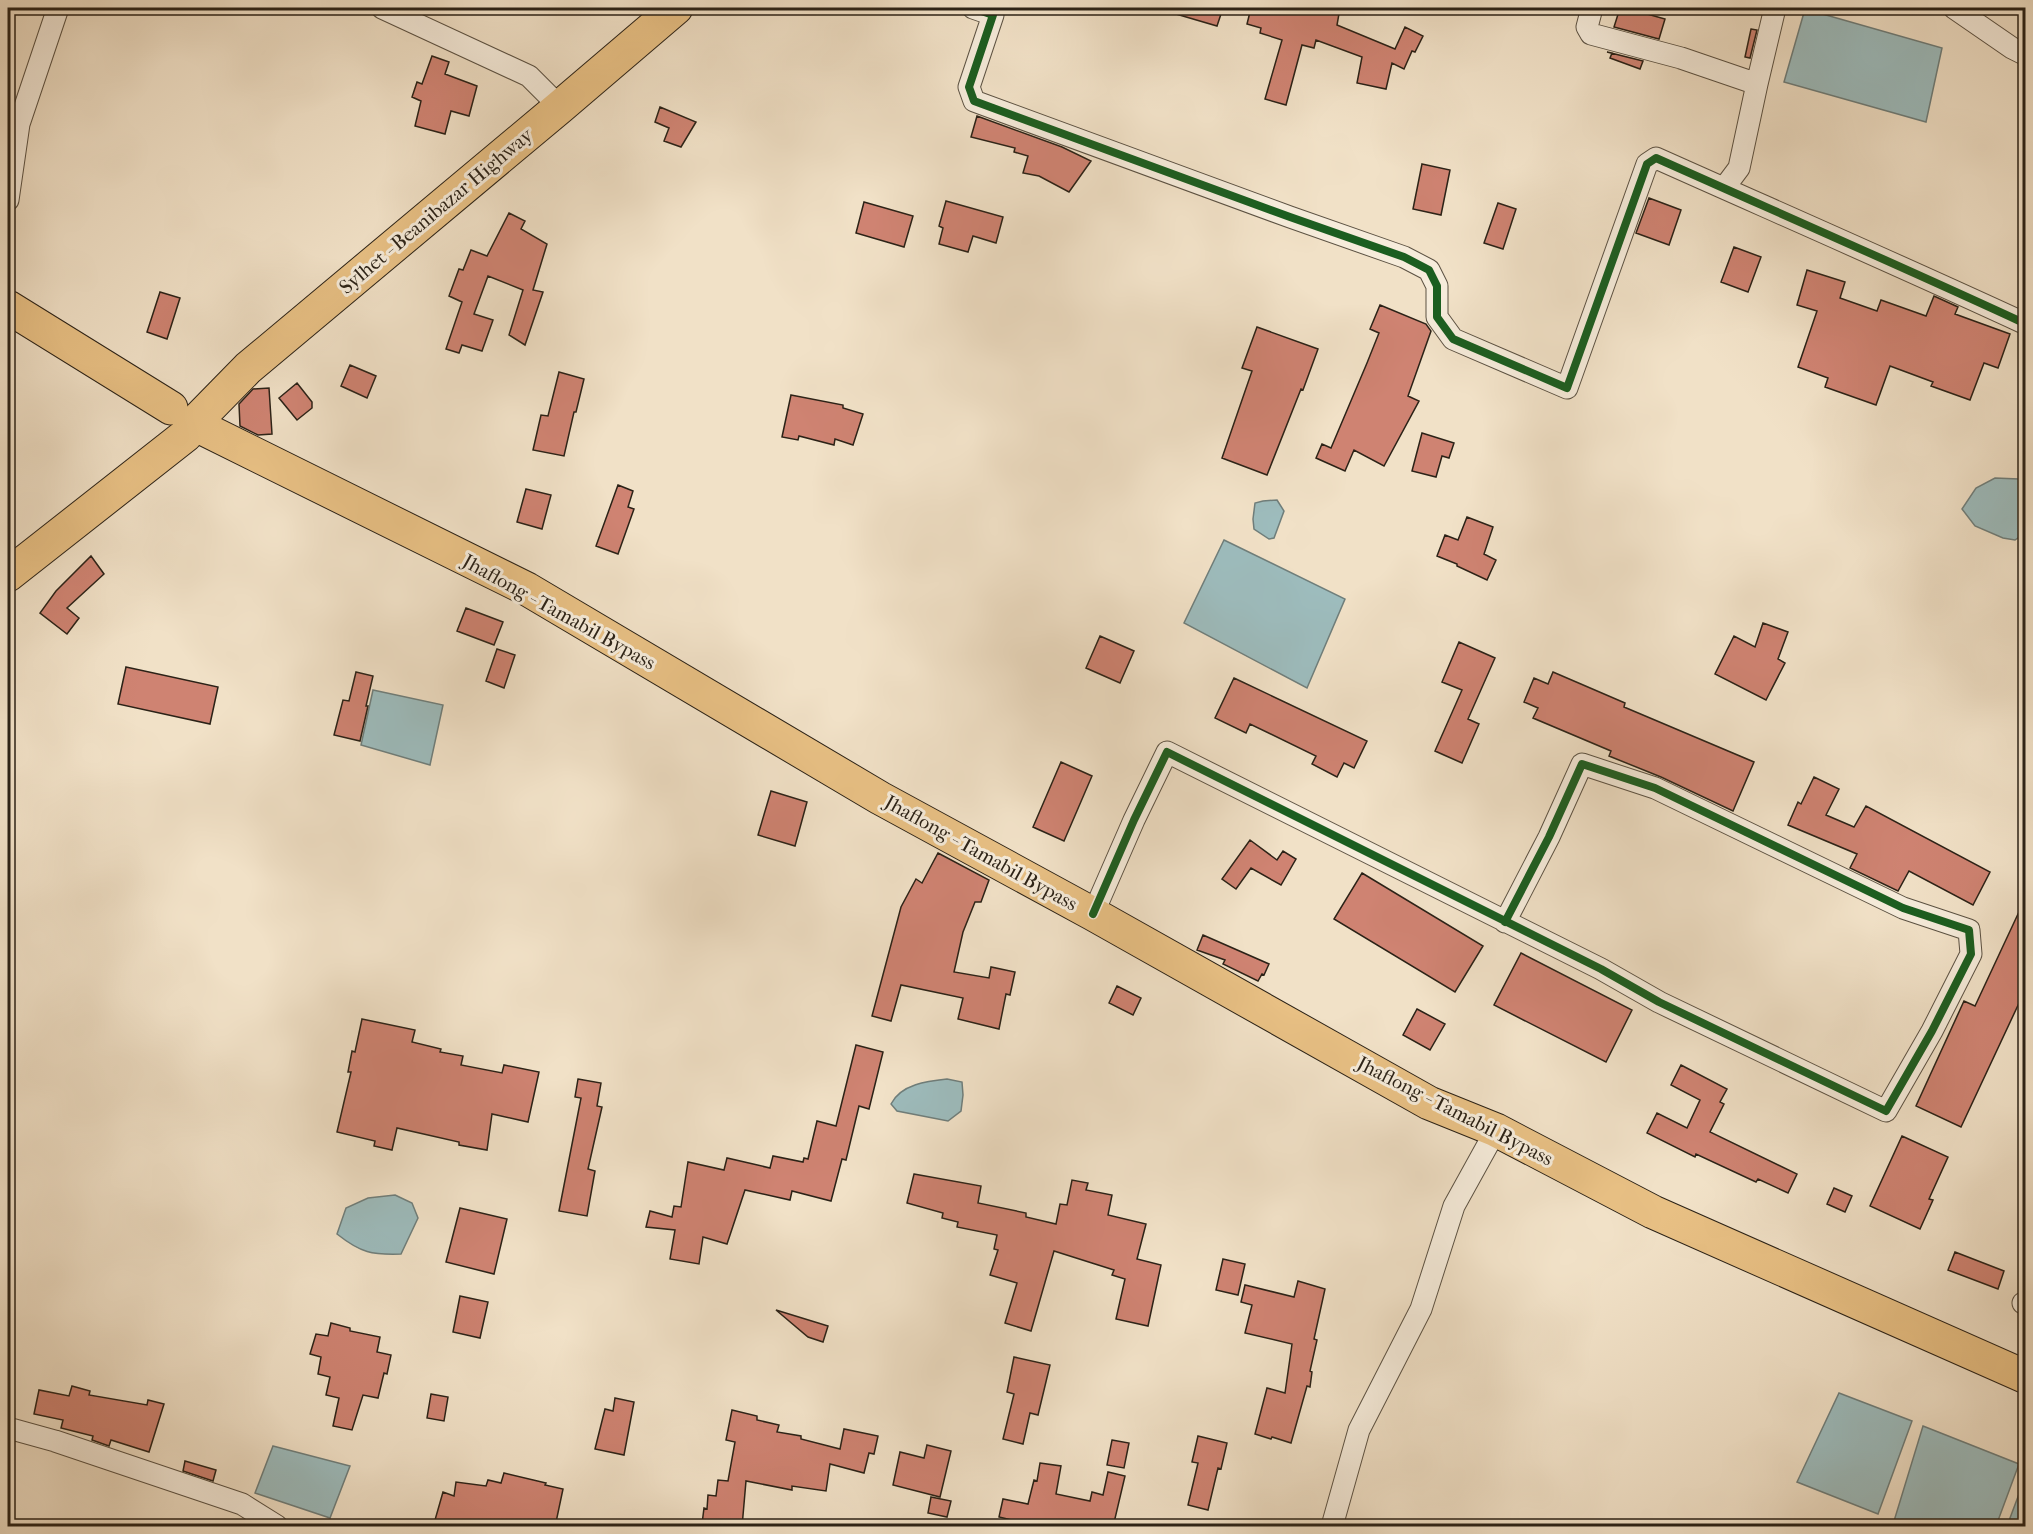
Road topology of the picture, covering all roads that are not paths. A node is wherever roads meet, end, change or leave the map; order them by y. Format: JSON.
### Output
{"nodes":[{"id":1,"x":58,"y":8,"type":"edge"},
{"id":2,"x":382,"y":8,"type":"edge"},
{"id":3,"x":654,"y":8,"type":"edge"},
{"id":4,"x":676,"y":8,"type":"edge"},
{"id":5,"x":974,"y":8,"type":"edge"},
{"id":6,"x":1592,"y":8,"type":"edge"},
{"id":7,"x":1775,"y":8,"type":"edge"},
{"id":8,"x":1954,"y":8,"type":"edge"},
{"id":9,"x":2025,"y":54,"type":"edge"},
{"id":10,"x":1757,"y":84,"type":"junction"},
{"id":11,"x":550,"y":97,"type":"junction"},
{"id":12,"x":1724,"y":188,"type":"junction"},
{"id":13,"x":8,"y":200,"type":"edge"},
{"id":14,"x":8,"y":307,"type":"edge"},
{"id":15,"x":2025,"y":324,"type":"edge"},
{"id":16,"x":185,"y":419,"type":"junction"},
{"id":17,"x":8,"y":554,"type":"edge"},
{"id":18,"x":8,"y":575,"type":"edge"},
{"id":19,"x":1093,"y":914,"type":"junction"},
{"id":20,"x":1505,"y":922,"type":"junction"},
{"id":21,"x":1496,"y":1130,"type":"junction"},
{"id":22,"x":2025,"y":1377,"type":"edge"},
{"id":23,"x":8,"y":1428,"type":"edge"},
{"id":24,"x":277,"y":1527,"type":"edge"},
{"id":25,"x":1332,"y":1527,"type":"edge"}],
"edges":[{"from":1,"to":13,"type":"street"},
{"from":2,"to":11,"type":"street"},
{"from":3,"to":11,"type":"main road","name":"Sylhet - Beanibazar Highway"},
{"from":4,"to":16,"type":"main road","name":"Sylhet - Beanibazar Highway"},
{"from":5,"to":12,"type":"street"},
{"from":6,"to":10,"type":"street"},
{"from":7,"to":10,"type":"street"},
{"from":8,"to":9,"type":"street"},
{"from":10,"to":12,"type":"street"},
{"from":11,"to":16,"type":"main road","name":"Sylhet - Beanibazar Highway"},
{"from":12,"to":15,"type":"street"},
{"from":14,"to":16,"type":"main road","name":"Jhaflong - Tamabil Bypass"},
{"from":16,"to":17,"type":"main road"},
{"from":16,"to":18,"type":"main road"},
{"from":16,"to":19,"type":"main road","name":"Jhaflong - Tamabil Bypass"},
{"from":19,"to":20,"type":"street"},
{"from":19,"to":21,"type":"main road","name":"Jhaflong - Tamabil Bypass"},
{"from":20,"to":20,"type":"street"},
{"from":21,"to":22,"type":"main road","name":"Jhaflong - Tamabil Bypass"},
{"from":21,"to":25,"type":"street"},
{"from":23,"to":24,"type":"street"}]}
